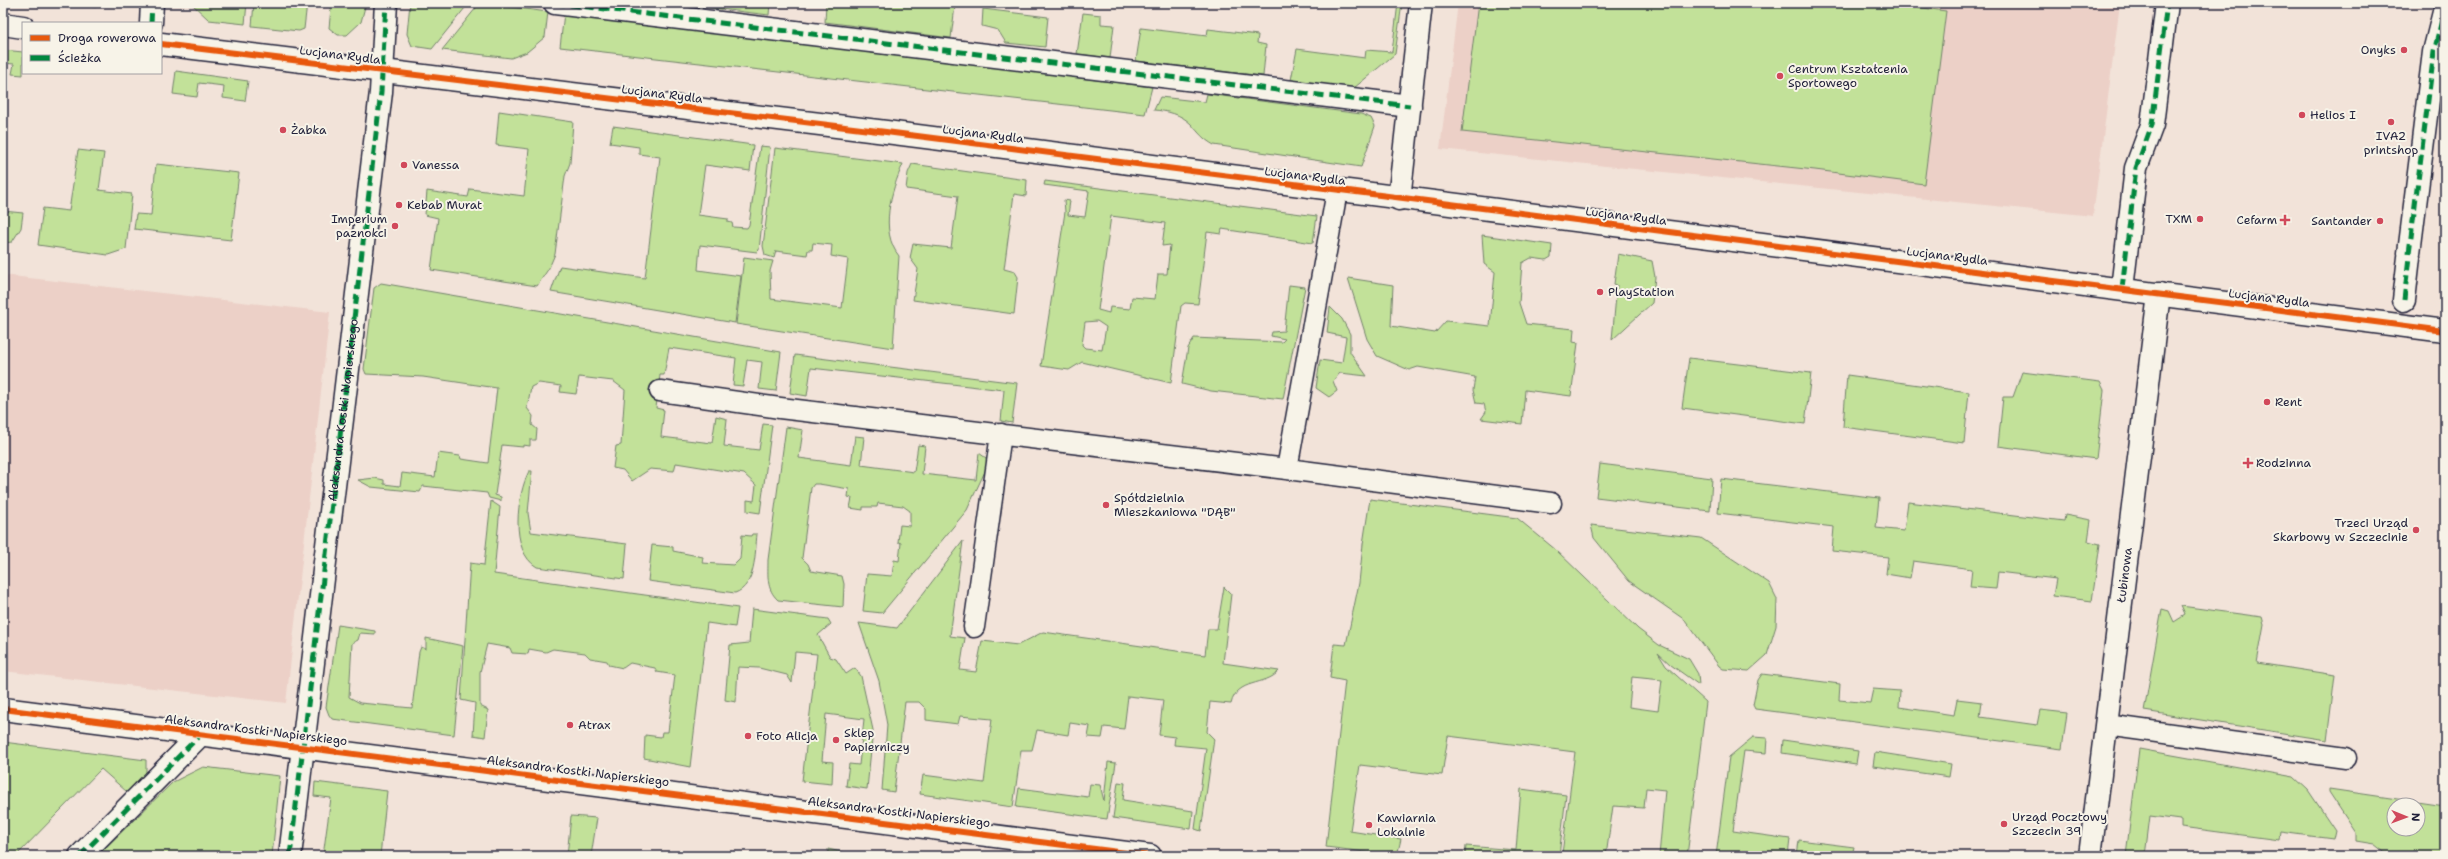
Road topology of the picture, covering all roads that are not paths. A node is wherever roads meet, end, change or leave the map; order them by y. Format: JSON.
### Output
{"nodes":[{"id":1,"x":152,"y":3,"type":"edge"},
{"id":2,"x":386,"y":3,"type":"edge"},
{"id":3,"x":555,"y":3,"type":"edge"},
{"id":4,"x":1421,"y":3,"type":"edge"},
{"id":5,"x":2167,"y":3,"type":"edge"},
{"id":6,"x":2445,"y":14,"type":"edge"},
{"id":7,"x":151,"y":22,"type":"edge"},
{"id":8,"x":3,"y":24,"type":"edge"},
{"id":9,"x":22,"y":27,"type":"edge"},
{"id":10,"x":162,"y":44,"type":"edge"},
{"id":11,"x":383,"y":72,"type":"junction"},
{"id":12,"x":1410,"y":106,"type":"junction"},
{"id":13,"x":1337,"y":191,"type":"junction"},
{"id":14,"x":1399,"y":199,"type":"junction"},
{"id":15,"x":2122,"y":289,"type":"junction"},
{"id":16,"x":2159,"y":294,"type":"junction"},
{"id":17,"x":2404,"y":300,"type":"dead end"},
{"id":18,"x":2445,"y":331,"type":"edge"},
{"id":19,"x":660,"y":391,"type":"dead end"},
{"id":20,"x":1001,"y":434,"type":"junction"},
{"id":21,"x":1287,"y":469,"type":"junction"},
{"id":22,"x":1550,"y":503,"type":"dead end"},
{"id":23,"x":974,"y":627,"type":"dead end"},
{"id":24,"x":3,"y":709,"type":"edge"},
{"id":25,"x":2106,"y":725,"type":"junction"},
{"id":26,"x":201,"y":734,"type":"junction"},
{"id":27,"x":303,"y":748,"type":"junction"},
{"id":28,"x":2346,"y":758,"type":"dead end"},
{"id":29,"x":80,"y":856,"type":"edge"},
{"id":30,"x":290,"y":856,"type":"edge"},
{"id":31,"x":1150,"y":856,"type":"edge"},
{"id":32,"x":2090,"y":856,"type":"edge"}],
"edges":[{"from":1,"to":7,"type":"street"},
{"from":2,"to":11,"type":"street","name":"Lucjana Rydla"},
{"from":3,"to":12,"type":"street"},
{"from":4,"to":12,"type":"street"},
{"from":5,"to":15,"type":"street"},
{"from":6,"to":17,"type":"street"},
{"from":8,"to":9,"type":"street"},
{"from":10,"to":11,"type":"street","name":"Lucjana Rydla"},
{"from":11,"to":13,"type":"street","name":"Lucjana Rydla"},
{"from":11,"to":27,"type":"street","name":"Aleksandra Kostki Napierskiego"},
{"from":12,"to":14,"type":"street"},
{"from":13,"to":14,"type":"street","name":"Lucjana Rydla"},
{"from":13,"to":21,"type":"lane"},
{"from":14,"to":15,"type":"street","name":"Lucjana Rydla"},
{"from":15,"to":16,"type":"street","name":"Lucjana Rydla"},
{"from":16,"to":18,"type":"street","name":"Lucjana Rydla"},
{"from":16,"to":25,"type":"street","name":"Łubinowa"},
{"from":19,"to":20,"type":"lane"},
{"from":20,"to":21,"type":"lane"},
{"from":20,"to":23,"type":"lane"},
{"from":21,"to":22,"type":"lane"},
{"from":24,"to":26,"type":"street","name":"Aleksandra Kostki Napierskiego"},
{"from":25,"to":28,"type":"lane"},
{"from":25,"to":32,"type":"street","name":"Łubinowa"},
{"from":26,"to":27,"type":"street","name":"Aleksandra Kostki Napierskiego"},
{"from":26,"to":29,"type":"street"},
{"from":27,"to":30,"type":"street"},
{"from":27,"to":31,"type":"street","name":"Aleksandra Kostki Napierskiego"}]}
